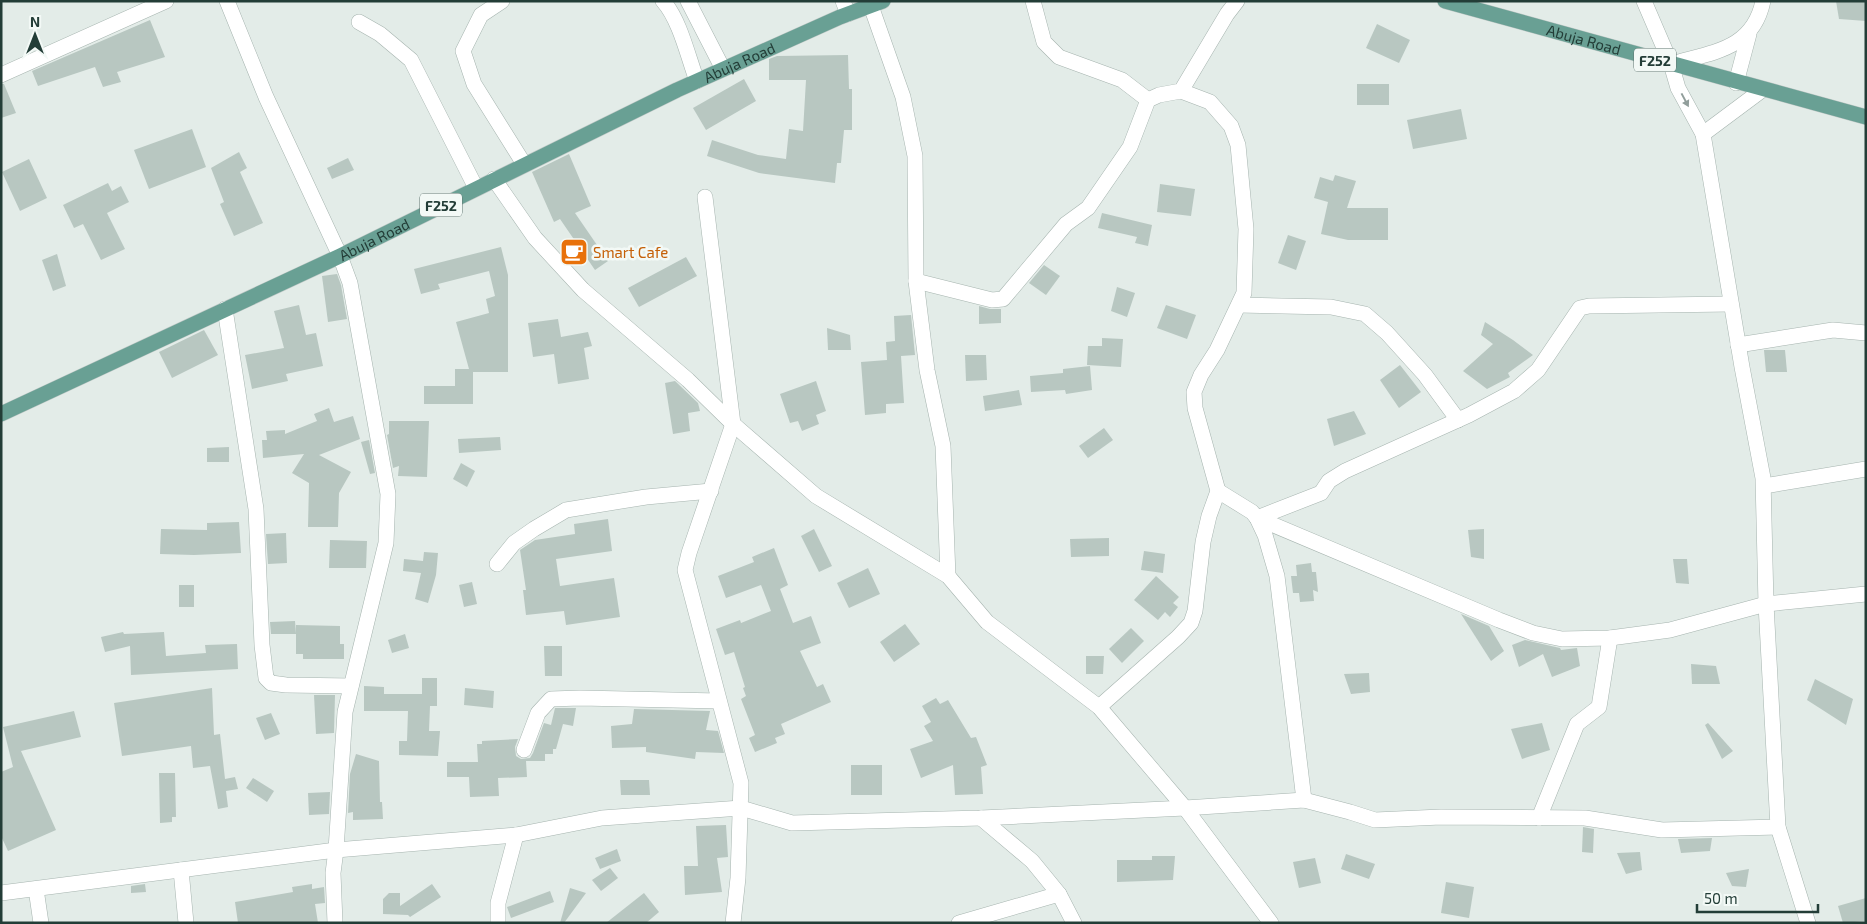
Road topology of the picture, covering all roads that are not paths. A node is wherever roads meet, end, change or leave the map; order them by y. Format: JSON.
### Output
{"nodes":[{"id":1,"x":166,"y":1,"type":"edge"},
{"id":2,"x":228,"y":1,"type":"edge"},
{"id":3,"x":502,"y":1,"type":"edge"},
{"id":4,"x":663,"y":1,"type":"edge"},
{"id":5,"x":688,"y":1,"type":"edge"},
{"id":6,"x":1033,"y":1,"type":"edge"},
{"id":7,"x":1238,"y":1,"type":"edge"},
{"id":8,"x":1445,"y":1,"type":"edge"},
{"id":9,"x":1644,"y":1,"type":"edge"},
{"id":10,"x":1763,"y":1,"type":"edge"},
{"id":11,"x":877,"y":3,"type":"edge"},
{"id":12,"x":846,"y":8,"type":"edge"},
{"id":13,"x":358,"y":22,"type":"dead end"},
{"id":14,"x":1749,"y":34,"type":"junction"},
{"id":15,"x":1671,"y":64,"type":"junction"},
{"id":16,"x":723,"y":69,"type":"junction"},
{"id":17,"x":1,"y":75,"type":"edge"},
{"id":18,"x":697,"y":81,"type":"junction"},
{"id":19,"x":1736,"y":83,"type":"junction"},
{"id":20,"x":1762,"y":90,"type":"junction"},
{"id":21,"x":1181,"y":91,"type":"junction"},
{"id":22,"x":1148,"y":100,"type":"junction"},
{"id":23,"x":1866,"y":117,"type":"edge"},
{"id":24,"x":1703,"y":134,"type":"junction"},
{"id":25,"x":524,"y":164,"type":"junction"},
{"id":26,"x":494,"y":178,"type":"junction"},
{"id":27,"x":476,"y":188,"type":"junction"},
{"id":28,"x":705,"y":197,"type":"dead end"},
{"id":29,"x":340,"y":256,"type":"junction"},
{"id":30,"x":916,"y":282,"type":"junction"},
{"id":31,"x":1731,"y":304,"type":"junction"},
{"id":32,"x":1239,"y":305,"type":"junction"},
{"id":33,"x":226,"y":309,"type":"junction"},
{"id":34,"x":1866,"y":333,"type":"edge"},
{"id":35,"x":1738,"y":345,"type":"junction"},
{"id":36,"x":1,"y":414,"type":"edge"},
{"id":37,"x":1458,"y":420,"type":"junction"},
{"id":38,"x":734,"y":424,"type":"junction"},
{"id":39,"x":1866,"y":469,"type":"edge"},
{"id":40,"x":1764,"y":486,"type":"junction"},
{"id":41,"x":711,"y":491,"type":"junction"},
{"id":42,"x":1218,"y":491,"type":"junction"},
{"id":43,"x":1257,"y":518,"type":"junction"},
{"id":44,"x":497,"y":564,"type":"dead end"},
{"id":45,"x":948,"y":576,"type":"junction"},
{"id":46,"x":1866,"y":594,"type":"edge"},
{"id":47,"x":1766,"y":604,"type":"junction"},
{"id":48,"x":1610,"y":638,"type":"junction"},
{"id":49,"x":351,"y":686,"type":"junction"},
{"id":50,"x":719,"y":701,"type":"junction"},
{"id":51,"x":1098,"y":707,"type":"junction"},
{"id":52,"x":524,"y":750,"type":"dead end"},
{"id":53,"x":1304,"y":800,"type":"junction"},
{"id":54,"x":741,"y":808,"type":"junction"},
{"id":55,"x":1185,"y":808,"type":"junction"},
{"id":56,"x":982,"y":818,"type":"junction"},
{"id":57,"x":1539,"y":818,"type":"junction"},
{"id":58,"x":1778,"y":827,"type":"junction"},
{"id":59,"x":516,"y":835,"type":"junction"},
{"id":60,"x":336,"y":850,"type":"junction"},
{"id":61,"x":181,"y":870,"type":"junction"},
{"id":62,"x":36,"y":889,"type":"junction"},
{"id":63,"x":1,"y":893,"type":"edge"},
{"id":64,"x":1059,"y":894,"type":"junction"},
{"id":65,"x":42,"y":923,"type":"edge"},
{"id":66,"x":186,"y":923,"type":"edge"},
{"id":67,"x":334,"y":923,"type":"edge"},
{"id":68,"x":498,"y":923,"type":"edge"},
{"id":69,"x":733,"y":923,"type":"edge"},
{"id":70,"x":959,"y":923,"type":"edge"},
{"id":71,"x":1074,"y":923,"type":"edge"},
{"id":72,"x":1271,"y":923,"type":"edge"},
{"id":73,"x":1808,"y":923,"type":"edge"}],
"edges":[{"from":1,"to":17,"type":"street"},
{"from":2,"to":29,"type":"street"},
{"from":3,"to":25,"type":"street"},
{"from":4,"to":18,"type":"street"},
{"from":5,"to":16,"type":"street"},
{"from":6,"to":22,"type":"street"},
{"from":7,"to":21,"type":"street"},
{"from":8,"to":15,"type":"main road","name":"Abuja Road","number":"F252"},
{"from":9,"to":15,"type":"street"},
{"from":10,"to":14,"type":"street"},
{"from":11,"to":12,"type":"main road","name":"Abuja Road","number":"F252"},
{"from":11,"to":30,"type":"street"},
{"from":12,"to":16,"type":"main road","name":"Abuja Road","number":"F252"},
{"from":13,"to":27,"type":"street"},
{"from":14,"to":15,"type":"street"},
{"from":14,"to":19,"type":"street"},
{"from":15,"to":19,"type":"main road","name":"Abuja Road","number":"F252"},
{"from":15,"to":24,"type":"street","one_way":true},
{"from":16,"to":18,"type":"main road","name":"Abuja Road","number":"F252"},
{"from":18,"to":25,"type":"main road","name":"Abuja Road","number":"F252"},
{"from":19,"to":20,"type":"main road","name":"Abuja Road","number":"F252"},
{"from":20,"to":23,"type":"main road","name":"Abuja Road","number":"F252"},
{"from":20,"to":24,"type":"street"},
{"from":21,"to":22,"type":"street"},
{"from":21,"to":32,"type":"street"},
{"from":22,"to":30,"type":"street"},
{"from":24,"to":31,"type":"street"},
{"from":25,"to":26,"type":"main road","name":"Abuja Road","number":"F252"},
{"from":26,"to":27,"type":"main road","name":"Abuja Road","number":"F252"},
{"from":26,"to":38,"type":"street"},
{"from":27,"to":29,"type":"main road","name":"Abuja Road","number":"F252"},
{"from":28,"to":38,"type":"street"},
{"from":29,"to":33,"type":"main road","name":"Abuja Road","number":"F252"},
{"from":29,"to":49,"type":"street"},
{"from":30,"to":45,"type":"street"},
{"from":31,"to":35,"type":"street"},
{"from":31,"to":37,"type":"street"},
{"from":32,"to":37,"type":"street"},
{"from":32,"to":42,"type":"street"},
{"from":33,"to":36,"type":"main road","name":"Abuja Road","number":"F252"},
{"from":33,"to":49,"type":"street"},
{"from":34,"to":35,"type":"street"},
{"from":35,"to":40,"type":"street"},
{"from":37,"to":43,"type":"street"},
{"from":38,"to":41,"type":"street"},
{"from":38,"to":45,"type":"street"},
{"from":39,"to":40,"type":"street"},
{"from":40,"to":47,"type":"street"},
{"from":41,"to":44,"type":"street"},
{"from":41,"to":50,"type":"street"},
{"from":42,"to":43,"type":"street"},
{"from":42,"to":51,"type":"street"},
{"from":43,"to":48,"type":"street"},
{"from":43,"to":53,"type":"street"},
{"from":45,"to":51,"type":"street"},
{"from":46,"to":47,"type":"street"},
{"from":47,"to":48,"type":"street"},
{"from":47,"to":58,"type":"street"},
{"from":48,"to":57,"type":"street"},
{"from":49,"to":60,"type":"street"},
{"from":50,"to":52,"type":"street"},
{"from":50,"to":54,"type":"street"},
{"from":51,"to":55,"type":"street"},
{"from":53,"to":55,"type":"street"},
{"from":53,"to":57,"type":"street"},
{"from":54,"to":56,"type":"street"},
{"from":54,"to":59,"type":"street"},
{"from":54,"to":69,"type":"street"},
{"from":55,"to":56,"type":"street"},
{"from":55,"to":72,"type":"street"},
{"from":56,"to":64,"type":"street"},
{"from":57,"to":58,"type":"street"},
{"from":58,"to":73,"type":"street"},
{"from":59,"to":60,"type":"street"},
{"from":59,"to":68,"type":"street"},
{"from":60,"to":61,"type":"street"},
{"from":60,"to":67,"type":"street"},
{"from":61,"to":62,"type":"street"},
{"from":61,"to":66,"type":"street"},
{"from":62,"to":63,"type":"street"},
{"from":62,"to":65,"type":"street"},
{"from":64,"to":70,"type":"street"},
{"from":64,"to":71,"type":"street"}]}
